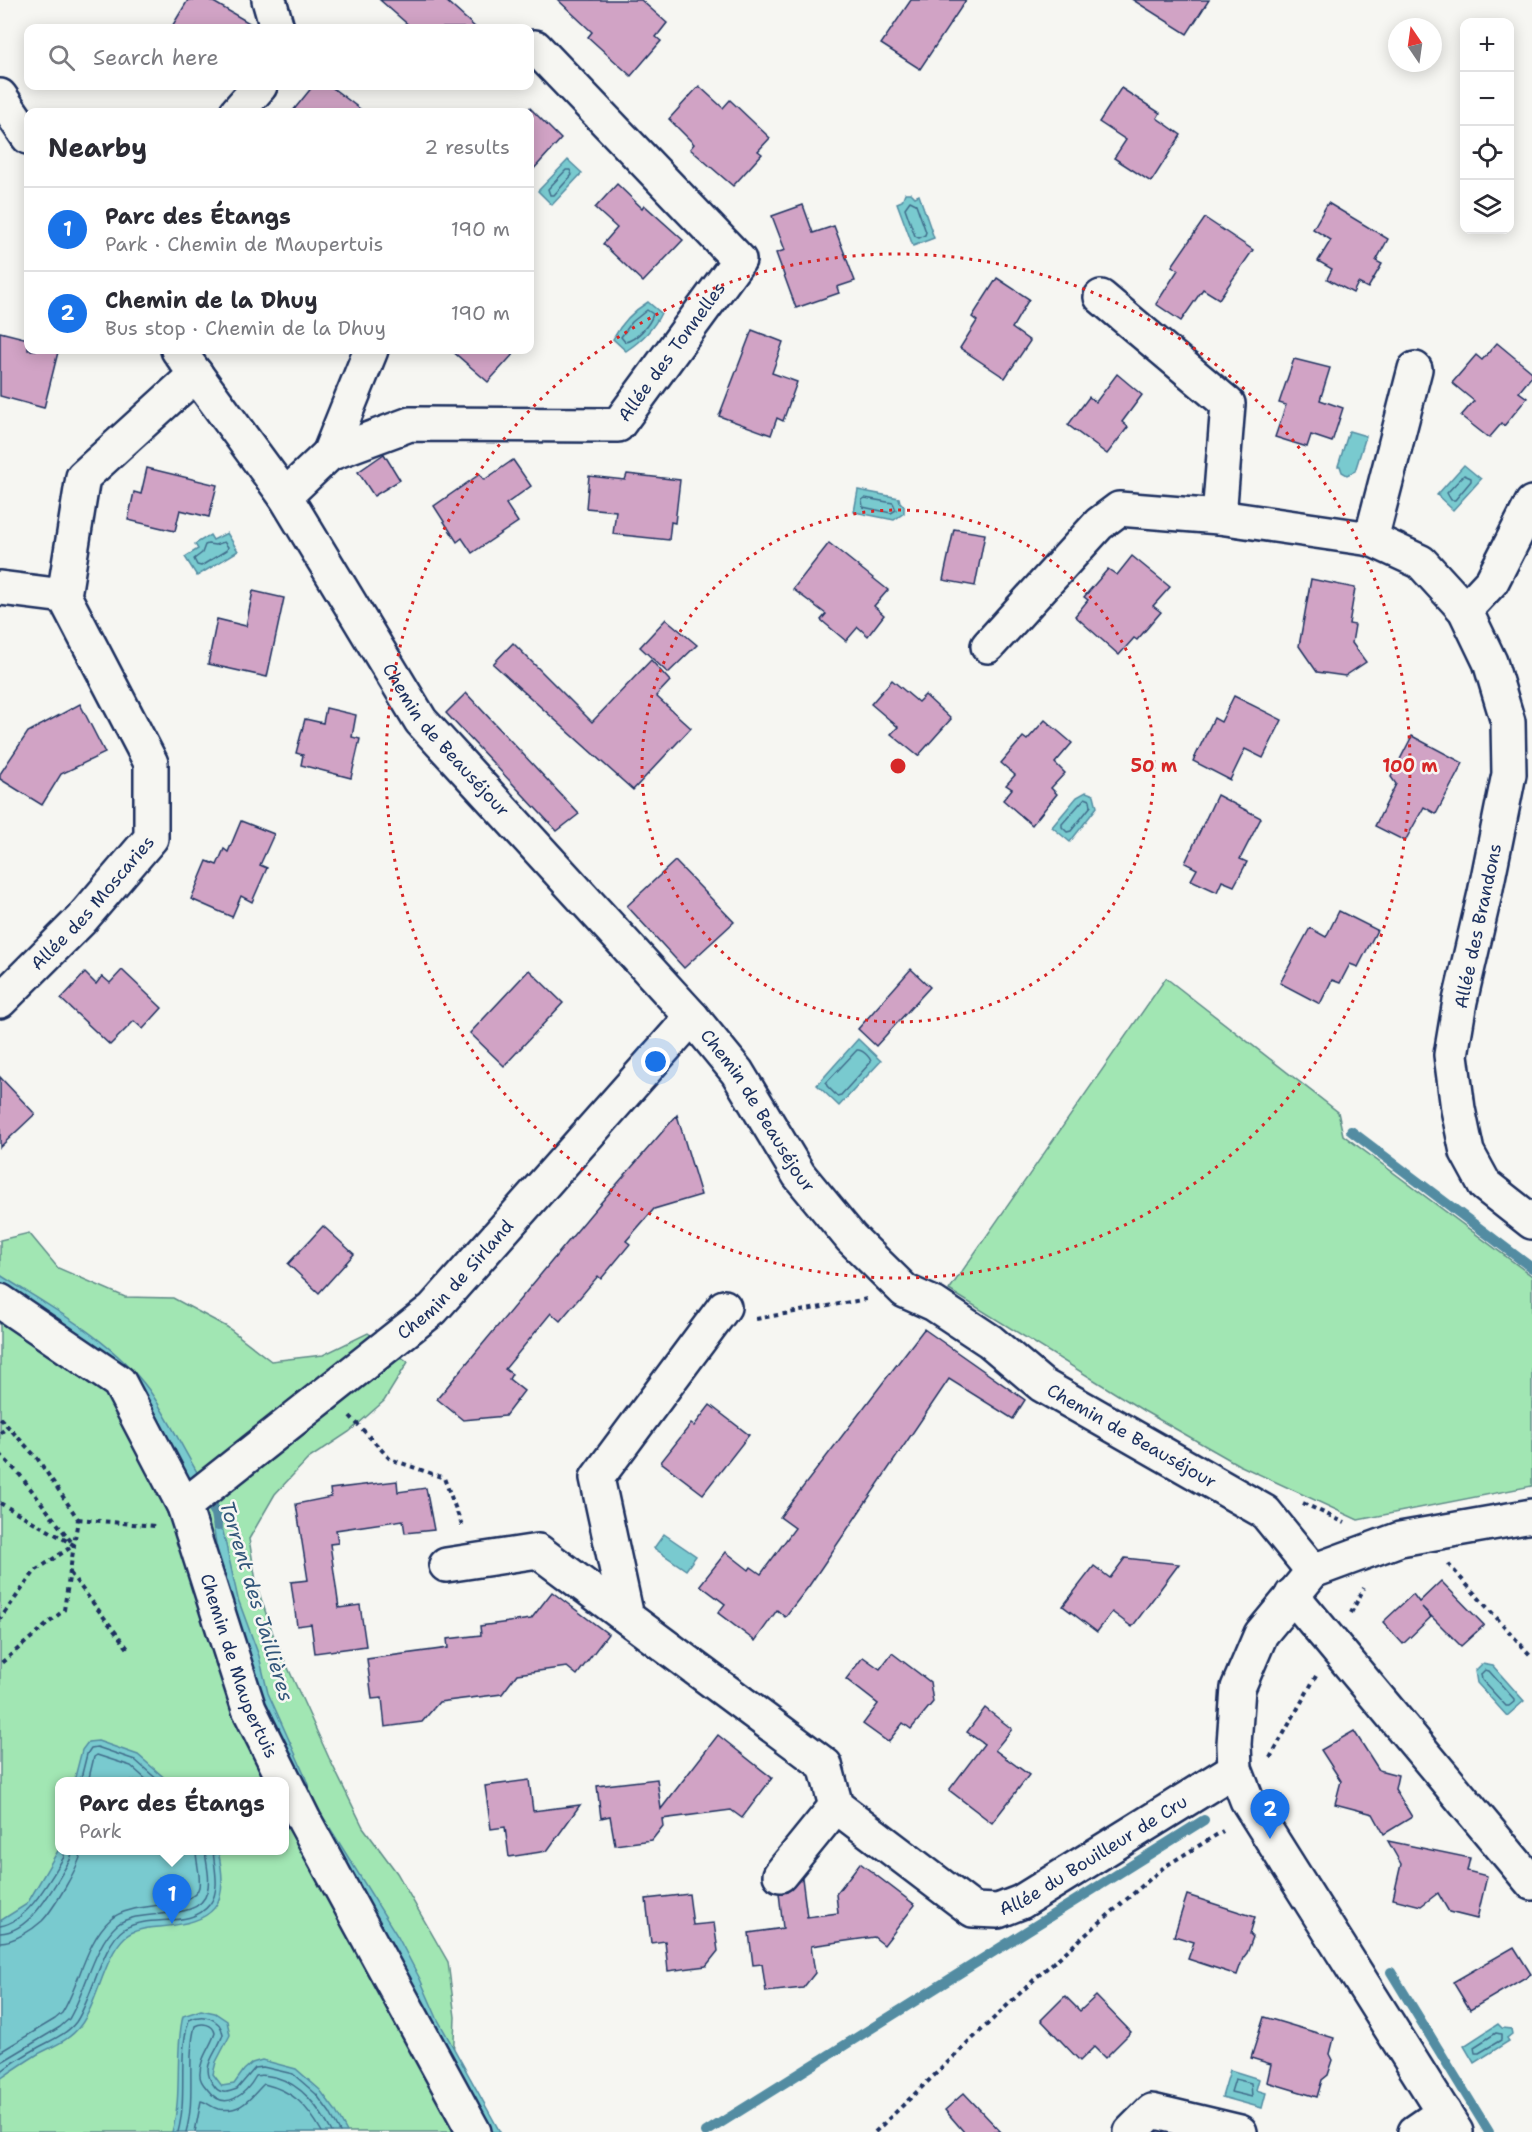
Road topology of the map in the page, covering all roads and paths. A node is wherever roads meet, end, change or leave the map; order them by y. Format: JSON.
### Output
{"nodes":[{"id":1,"x":269,"y":0,"type":"edge"},
{"id":2,"x":276,"y":24,"type":"edge"},
{"id":3,"x":535,"y":47,"type":"dead end"},
{"id":4,"x":256,"y":90,"type":"edge"},
{"id":5,"x":0,"y":96,"type":"edge"},
{"id":6,"x":241,"y":108,"type":"edge"},
{"id":7,"x":24,"y":131,"type":"edge"},
{"id":8,"x":1101,"y":297,"type":"dead end"},
{"id":9,"x":369,"y":354,"type":"edge"},
{"id":10,"x":187,"y":362,"type":"edge"},
{"id":11,"x":1415,"y":369,"type":"dead end"},
{"id":12,"x":329,"y":454,"type":"junction"},
{"id":13,"x":285,"y":496,"type":"junction"},
{"id":14,"x":1532,"y":502,"type":"edge"},
{"id":15,"x":1218,"y":517,"type":"junction"},
{"id":16,"x":1371,"y":539,"type":"junction"},
{"id":17,"x":0,"y":588,"type":"edge"},
{"id":18,"x":64,"y":596,"type":"junction"},
{"id":19,"x":1465,"y":610,"type":"junction"},
{"id":20,"x":988,"y":646,"type":"dead end"},
{"id":21,"x":0,"y":1001,"type":"edge"},
{"id":22,"x":692,"y":1017,"type":"junction"},
{"id":23,"x":1532,"y":1222,"type":"edge"},
{"id":24,"x":905,"y":1291,"type":"junction"},
{"id":25,"x":0,"y":1301,"type":"edge"},
{"id":26,"x":724,"y":1307,"type":"joint"},
{"id":27,"x":348,"y":1414,"type":"dead end"},
{"id":28,"x":0,"y":1418,"type":"edge"},
{"id":29,"x":8,"y":1426,"type":"junction"},
{"id":30,"x":0,"y":1433,"type":"edge"},
{"id":31,"x":0,"y":1454,"type":"edge"},
{"id":32,"x":0,"y":1503,"type":"edge"},
{"id":33,"x":189,"y":1512,"type":"junction"},
{"id":34,"x":1532,"y":1516,"type":"edge"},
{"id":35,"x":78,"y":1519,"type":"junction"},
{"id":36,"x":74,"y":1545,"type":"junction"},
{"id":37,"x":1444,"y":1560,"type":"dead end"},
{"id":38,"x":460,"y":1563,"type":"joint"},
{"id":39,"x":1313,"y":1571,"type":"junction"},
{"id":40,"x":70,"y":1573,"type":"junction"},
{"id":41,"x":1292,"y":1595,"type":"junction"},
{"id":42,"x":627,"y":1617,"type":"junction"},
{"id":43,"x":0,"y":1619,"type":"edge"},
{"id":44,"x":129,"y":1650,"type":"dead end"},
{"id":45,"x":1532,"y":1657,"type":"edge"},
{"id":46,"x":0,"y":1664,"type":"edge"},
{"id":47,"x":1317,"y":1676,"type":"dead end"},
{"id":48,"x":1251,"y":1766,"type":"junction"},
{"id":49,"x":282,"y":1777,"type":"edge"},
{"id":50,"x":289,"y":1790,"type":"edge"},
{"id":51,"x":836,"y":1806,"type":"junction"},
{"id":52,"x":1223,"y":1832,"type":"dead end"},
{"id":53,"x":780,"y":1875,"type":"dead end"},
{"id":54,"x":1532,"y":1883,"type":"edge"},
{"id":55,"x":1450,"y":2122,"type":"edge"},
{"id":56,"x":474,"y":2132,"type":"edge"},
{"id":57,"x":874,"y":2132,"type":"edge"},
{"id":58,"x":1131,"y":2132,"type":"edge"},
{"id":59,"x":1240,"y":2132,"type":"edge"},
{"id":60,"x":1414,"y":2132,"type":"edge"}],
"edges":[{"from":1,"to":2,"type":"street"},
{"from":3,"to":12,"type":"street","name":"Allée des Tonnelles"},
{"from":4,"to":6,"type":"street"},
{"from":5,"to":7,"type":"street"},
{"from":8,"to":15,"type":"street"},
{"from":9,"to":12,"type":"street"},
{"from":10,"to":13,"type":"street","name":"Chemin de Beauséjour"},
{"from":10,"to":18,"type":"street"},
{"from":11,"to":16,"type":"street"},
{"from":12,"to":13,"type":"street","name":"Allée des Tonnelles"},
{"from":13,"to":22,"type":"street","name":"Chemin de Beauséjour"},
{"from":14,"to":19,"type":"street"},
{"from":15,"to":16,"type":"street","name":"Allée des Brandons"},
{"from":15,"to":20,"type":"street","name":"Allée des Brandons"},
{"from":16,"to":19,"type":"street","name":"Allée des Brandons"},
{"from":17,"to":18,"type":"street"},
{"from":18,"to":21,"type":"street","name":"Allée des Moscaries"},
{"from":19,"to":23,"type":"street","name":"Allée des Brandons"},
{"from":22,"to":24,"type":"street","name":"Chemin de Beauséjour"},
{"from":22,"to":33,"type":"street","name":"Chemin de Sirland"},
{"from":24,"to":26,"type":"path"},
{"from":24,"to":39,"type":"street","name":"Chemin de Beauséjour"},
{"from":25,"to":33,"type":"street","name":"Chemin de Maupertuis"},
{"from":26,"to":42,"type":"street"},
{"from":27,"to":38,"type":"path"},
{"from":28,"to":29,"type":"path"},
{"from":29,"to":30,"type":"path"},
{"from":29,"to":35,"type":"path"},
{"from":31,"to":36,"type":"path"},
{"from":32,"to":36,"type":"path"},
{"from":33,"to":35,"type":"path"},
{"from":33,"to":49,"type":"street","name":"Chemin de Maupertuis"},
{"from":34,"to":39,"type":"street"},
{"from":35,"to":36,"type":"path"},
{"from":36,"to":40,"type":"path"},
{"from":36,"to":43,"type":"path"},
{"from":37,"to":45,"type":"path"},
{"from":38,"to":42,"type":"street"},
{"from":39,"to":41,"type":"street"},
{"from":40,"to":44,"type":"path"},
{"from":40,"to":46,"type":"path"},
{"from":41,"to":48,"type":"street"},
{"from":41,"to":54,"type":"street"},
{"from":42,"to":51,"type":"street"},
{"from":47,"to":48,"type":"path"},
{"from":48,"to":51,"type":"street","name":"Allée du Bouilleur de Cru"},
{"from":48,"to":55,"type":"street"},
{"from":50,"to":56,"type":"street","name":"Chemin de Maupertuis"},
{"from":51,"to":53,"type":"street"},
{"from":52,"to":57,"type":"path"},
{"from":55,"to":60,"type":"street"},
{"from":58,"to":59,"type":"street"}]}
